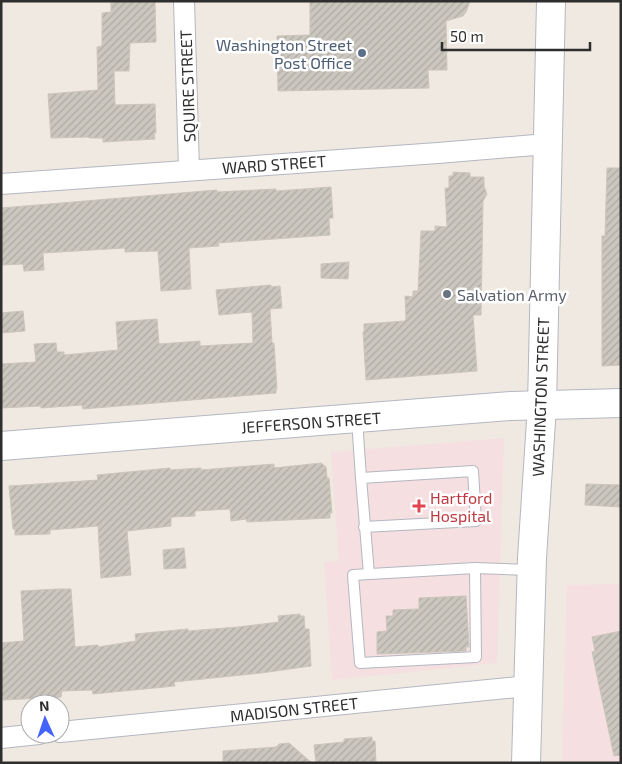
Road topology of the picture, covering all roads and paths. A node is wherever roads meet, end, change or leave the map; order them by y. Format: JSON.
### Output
{"nodes":[{"id":1,"x":184,"y":1,"type":"edge"},
{"id":2,"x":551,"y":1,"type":"edge"},
{"id":3,"x":547,"y":144,"type":"junction"},
{"id":4,"x":189,"y":170,"type":"junction"},
{"id":5,"x":1,"y":184,"type":"edge"},
{"id":6,"x":621,"y":402,"type":"edge"},
{"id":7,"x":542,"y":406,"type":"junction"},
{"id":8,"x":357,"y":418,"type":"junction"},
{"id":9,"x":1,"y":446,"type":"edge"},
{"id":10,"x":361,"y":478,"type":"junction"},
{"id":11,"x":364,"y":526,"type":"junction"},
{"id":12,"x":475,"y":568,"type":"junction"},
{"id":13,"x":531,"y":570,"type":"junction"},
{"id":14,"x":369,"y":574,"type":"junction"},
{"id":15,"x":528,"y":686,"type":"junction"},
{"id":16,"x":70,"y":731,"type":"edge"},
{"id":17,"x":20,"y":736,"type":"edge"},
{"id":18,"x":1,"y":738,"type":"edge"},
{"id":19,"x":526,"y":763,"type":"edge"}],
"edges":[{"from":1,"to":4,"type":"street","name":"SQUIRE STREET"},
{"from":2,"to":3,"type":"main road","name":"WASHINGTON STREET"},
{"from":3,"to":4,"type":"street","name":"WARD STREET"},
{"from":3,"to":7,"type":"main road","name":"WASHINGTON STREET"},
{"from":4,"to":5,"type":"street","name":"WARD STREET"},
{"from":6,"to":7,"type":"main road","name":"JEFFERSON STREET"},
{"from":7,"to":8,"type":"main road","name":"JEFFERSON STREET"},
{"from":7,"to":13,"type":"main road","name":"WASHINGTON STREET"},
{"from":8,"to":9,"type":"main road","name":"JEFFERSON STREET"},
{"from":8,"to":10,"type":"lane"},
{"from":10,"to":11,"type":"lane"},
{"from":10,"to":11,"type":"lane"},
{"from":11,"to":14,"type":"lane"},
{"from":12,"to":13,"type":"lane"},
{"from":12,"to":14,"type":"lane"},
{"from":12,"to":14,"type":"lane"},
{"from":13,"to":15,"type":"main road","name":"WASHINGTON STREET"},
{"from":15,"to":16,"type":"street","name":"MADISON STREET"},
{"from":15,"to":19,"type":"main road","name":"WASHINGTON STREET"},
{"from":17,"to":18,"type":"street"}]}
